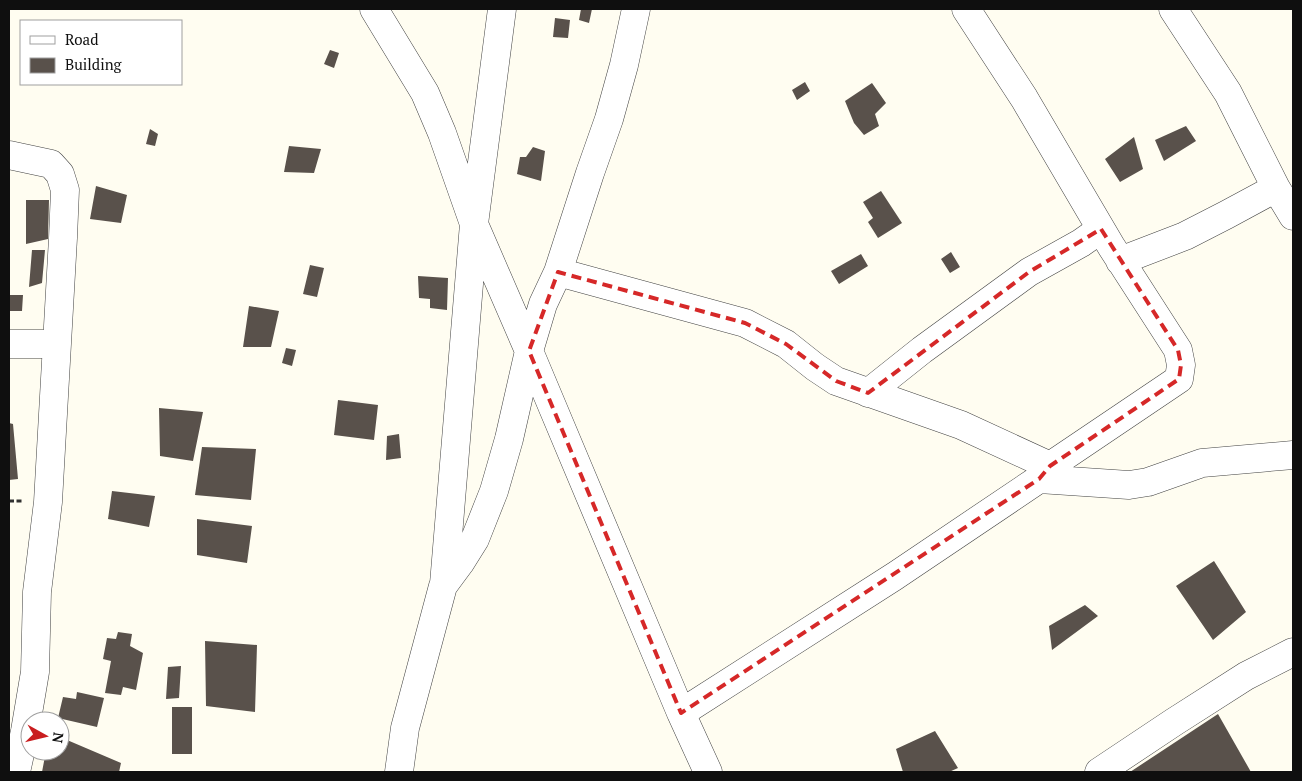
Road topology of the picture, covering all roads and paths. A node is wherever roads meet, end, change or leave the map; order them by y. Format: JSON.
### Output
{"nodes":[{"id":1,"x":374,"y":9,"type":"edge"},
{"id":2,"x":502,"y":9,"type":"edge"},
{"id":3,"x":636,"y":9,"type":"edge"},
{"id":4,"x":966,"y":9,"type":"edge"},
{"id":5,"x":1173,"y":9,"type":"edge"},
{"id":6,"x":9,"y":155,"type":"edge"},
{"id":7,"x":1286,"y":199,"type":"edge"},
{"id":8,"x":474,"y":224,"type":"junction"},
{"id":9,"x":1101,"y":229,"type":"junction"},
{"id":10,"x":1120,"y":261,"type":"junction"},
{"id":11,"x":558,"y":272,"type":"junction"},
{"id":12,"x":9,"y":344,"type":"edge"},
{"id":13,"x":57,"y":344,"type":"junction"},
{"id":14,"x":530,"y":351,"type":"junction"},
{"id":15,"x":868,"y":394,"type":"junction"},
{"id":16,"x":1293,"y":456,"type":"edge"},
{"id":17,"x":1044,"y":472,"type":"junction"},
{"id":18,"x":443,"y":586,"type":"junction"},
{"id":19,"x":1293,"y":652,"type":"edge"},
{"id":20,"x":681,"y":713,"type":"junction"},
{"id":21,"x":16,"y":772,"type":"edge"},
{"id":22,"x":399,"y":772,"type":"edge"},
{"id":23,"x":708,"y":772,"type":"edge"},
{"id":24,"x":1099,"y":772,"type":"edge"}],
"edges":[{"from":1,"to":8,"type":"street"},
{"from":2,"to":8,"type":"street"},
{"from":3,"to":11,"type":"street"},
{"from":4,"to":9,"type":"street"},
{"from":5,"to":7,"type":"street"},
{"from":6,"to":13,"type":"street"},
{"from":7,"to":10,"type":"street"},
{"from":8,"to":14,"type":"street"},
{"from":8,"to":18,"type":"street"},
{"from":9,"to":10,"type":"street"},
{"from":9,"to":15,"type":"street"},
{"from":10,"to":17,"type":"street"},
{"from":11,"to":14,"type":"street"},
{"from":11,"to":15,"type":"street"},
{"from":12,"to":13,"type":"street"},
{"from":13,"to":21,"type":"street"},
{"from":14,"to":18,"type":"street"},
{"from":14,"to":20,"type":"street"},
{"from":15,"to":17,"type":"street"},
{"from":16,"to":17,"type":"street"},
{"from":17,"to":20,"type":"street"},
{"from":18,"to":22,"type":"street"},
{"from":19,"to":24,"type":"street"},
{"from":20,"to":23,"type":"street"}]}
